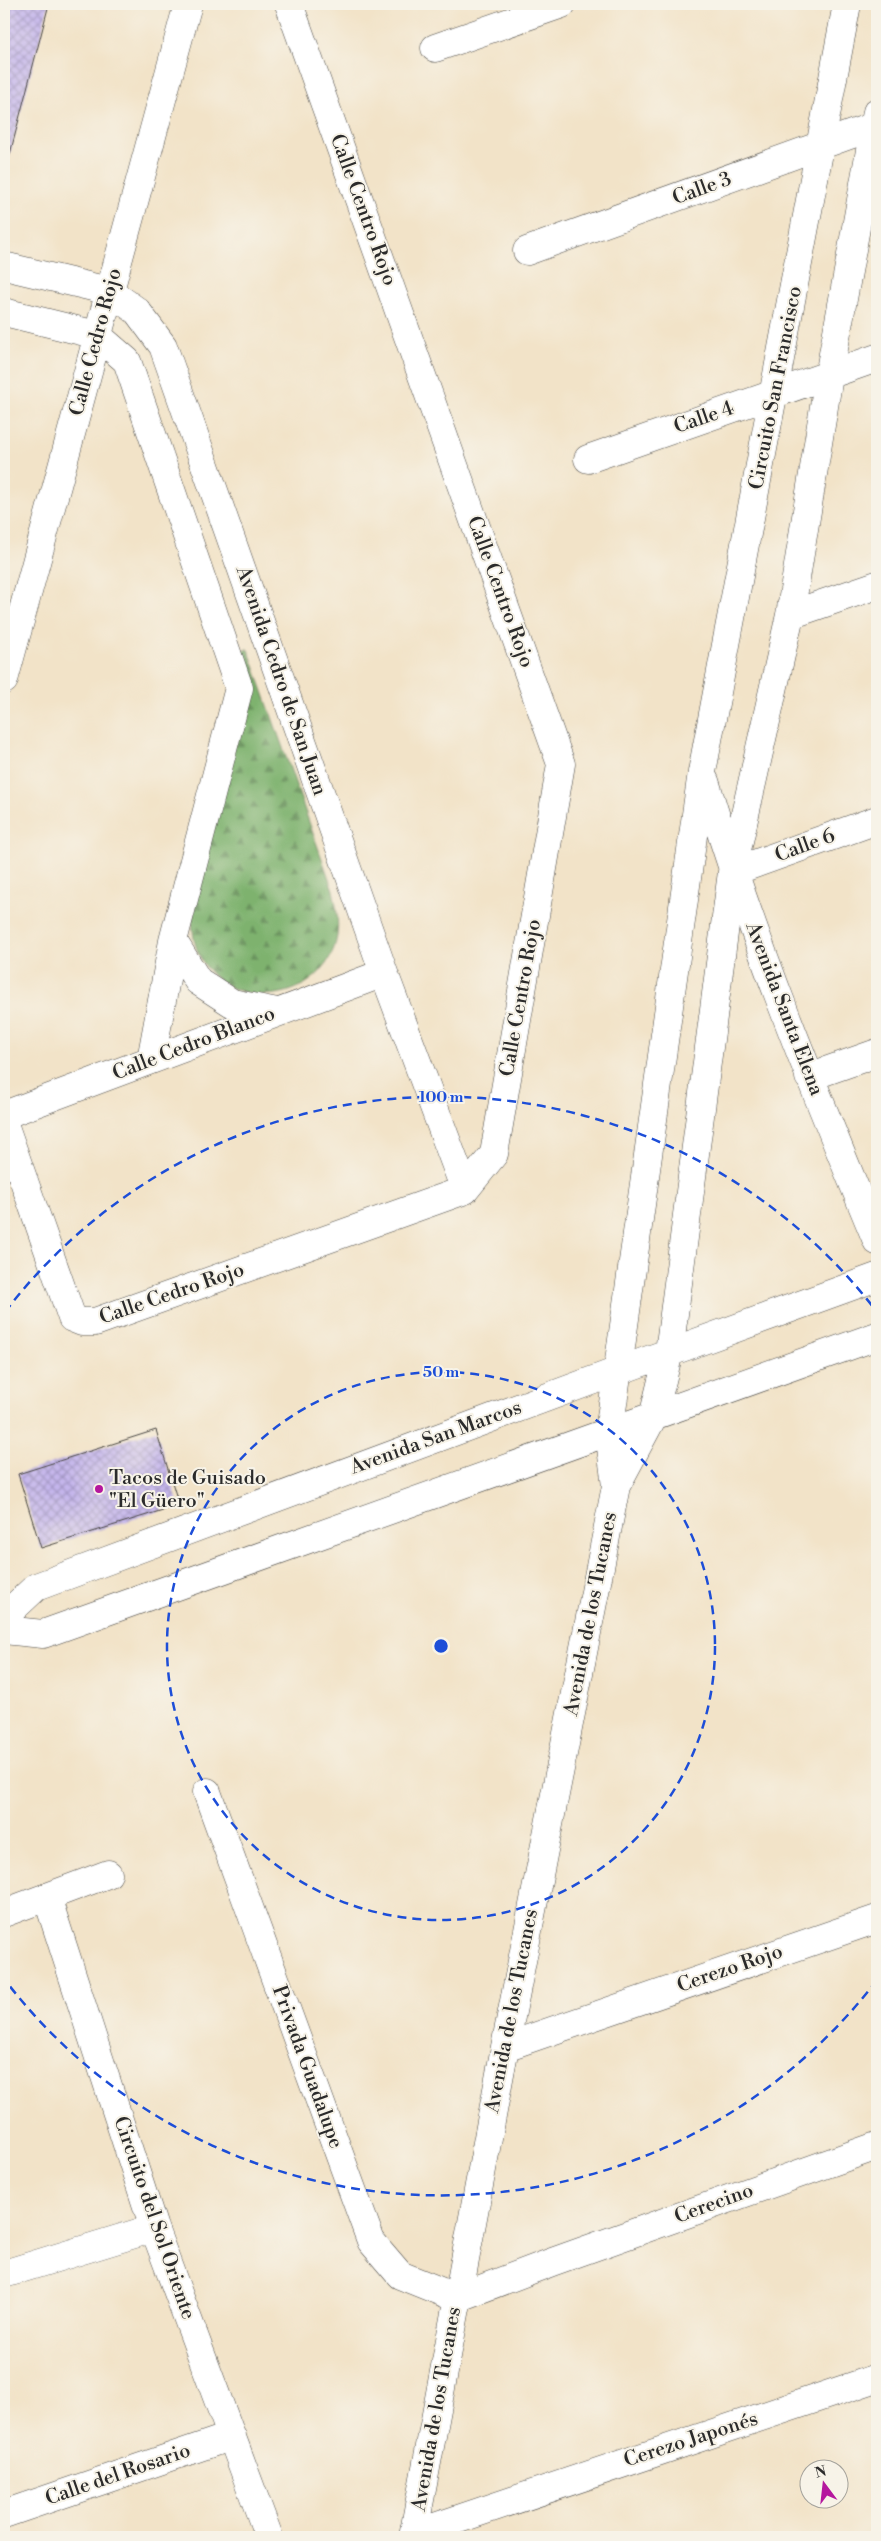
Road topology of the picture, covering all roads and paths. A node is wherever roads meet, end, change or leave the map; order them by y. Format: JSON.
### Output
{"nodes":[{"id":1,"x":188,"y":4,"type":"edge"},
{"id":2,"x":289,"y":4,"type":"edge"},
{"id":3,"x":562,"y":4,"type":"edge"},
{"id":4,"x":847,"y":4,"type":"edge"},
{"id":5,"x":435,"y":48,"type":"dead end"},
{"id":6,"x":876,"y":121,"type":"edge"},
{"id":7,"x":821,"y":147,"type":"junction"},
{"id":8,"x":527,"y":251,"type":"dead end"},
{"id":9,"x":4,"y":266,"type":"edge"},
{"id":10,"x":109,"y":291,"type":"junction"},
{"id":11,"x":4,"y":312,"type":"edge"},
{"id":12,"x":97,"y":335,"type":"junction"},
{"id":13,"x":163,"y":346,"type":"junction"},
{"id":14,"x":877,"y":358,"type":"edge"},
{"id":15,"x":127,"y":361,"type":"junction"},
{"id":16,"x":829,"y":376,"type":"junction"},
{"id":17,"x":775,"y":393,"type":"junction"},
{"id":18,"x":588,"y":459,"type":"dead end"},
{"id":19,"x":877,"y":584,"type":"edge"},
{"id":20,"x":790,"y":615,"type":"junction"},
{"id":21,"x":4,"y":680,"type":"edge"},
{"id":22,"x":702,"y":772,"type":"junction"},
{"id":23,"x":877,"y":820,"type":"edge"},
{"id":24,"x":732,"y":872,"type":"junction"},
{"id":25,"x":173,"y":941,"type":"junction"},
{"id":26,"x":384,"y":973,"type":"junction"},
{"id":27,"x":278,"y":1012,"type":"junction"},
{"id":28,"x":877,"y":1053,"type":"edge"},
{"id":29,"x":151,"y":1060,"type":"junction"},
{"id":30,"x":809,"y":1077,"type":"junction"},
{"id":31,"x":4,"y":1115,"type":"edge"},
{"id":32,"x":4,"y":1124,"type":"edge"},
{"id":33,"x":466,"y":1190,"type":"junction"},
{"id":34,"x":877,"y":1241,"type":"edge"},
{"id":35,"x":877,"y":1277,"type":"edge"},
{"id":36,"x":877,"y":1336,"type":"edge"},
{"id":37,"x":669,"y":1352,"type":"junction"},
{"id":38,"x":618,"y":1371,"type":"junction"},
{"id":39,"x":653,"y":1417,"type":"junction"},
{"id":40,"x":609,"y":1432,"type":"junction"},
{"id":41,"x":616,"y":1486,"type":"junction"},
{"id":42,"x":4,"y":1617,"type":"edge"},
{"id":43,"x":4,"y":1630,"type":"edge"},
{"id":44,"x":207,"y":1792,"type":"dead end"},
{"id":45,"x":108,"y":1874,"type":"dead end"},
{"id":46,"x":47,"y":1897,"type":"junction"},
{"id":47,"x":4,"y":1913,"type":"edge"},
{"id":48,"x":877,"y":1919,"type":"edge"},
{"id":49,"x":505,"y":2047,"type":"junction"},
{"id":50,"x":877,"y":2146,"type":"edge"},
{"id":51,"x":154,"y":2228,"type":"junction"},
{"id":52,"x":4,"y":2274,"type":"edge"},
{"id":53,"x":457,"y":2298,"type":"junction"},
{"id":54,"x":877,"y":2378,"type":"edge"},
{"id":55,"x":232,"y":2436,"type":"junction"},
{"id":56,"x":4,"y":2514,"type":"edge"},
{"id":57,"x":414,"y":2535,"type":"edge"},
{"id":58,"x":268,"y":2537,"type":"edge"}],
"edges":[{"from":1,"to":10,"type":"street","name":"Calle Cedro Rojo"},
{"from":2,"to":33,"type":"street","name":"Calle Centro Rojo"},
{"from":3,"to":5,"type":"street"},
{"from":4,"to":7,"type":"street","name":"Circuito San Francisco"},
{"from":6,"to":7,"type":"street","name":"Calle 3"},
{"from":6,"to":16,"type":"street"},
{"from":7,"to":8,"type":"street","name":"Calle 3"},
{"from":7,"to":17,"type":"street","name":"Circuito San Francisco"},
{"from":9,"to":10,"type":"street","name":"Avenida Cedro de San Juan"},
{"from":10,"to":12,"type":"street","name":"Calle Cedro Rojo"},
{"from":10,"to":13,"type":"street","name":"Avenida Cedro de San Juan"},
{"from":11,"to":12,"type":"street"},
{"from":12,"to":15,"type":"street"},
{"from":12,"to":21,"type":"street","name":"Calle Cedro Rojo"},
{"from":13,"to":15,"type":"street"},
{"from":13,"to":26,"type":"street","name":"Avenida Cedro de San Juan"},
{"from":14,"to":16,"type":"street","name":"Calle 4"},
{"from":15,"to":25,"type":"street"},
{"from":16,"to":17,"type":"street","name":"Calle 4"},
{"from":16,"to":20,"type":"street"},
{"from":17,"to":18,"type":"street","name":"Calle 4"},
{"from":17,"to":22,"type":"street","name":"Circuito San Francisco"},
{"from":19,"to":20,"type":"street"},
{"from":20,"to":24,"type":"street"},
{"from":22,"to":24,"type":"street","name":"Avenida Santa Elena"},
{"from":22,"to":38,"type":"street","name":"Circuito San Francisco"},
{"from":23,"to":24,"type":"street","name":"Calle 6"},
{"from":24,"to":30,"type":"street","name":"Avenida Santa Elena"},
{"from":24,"to":37,"type":"street","name":"Avenida de los Tucanes"},
{"from":25,"to":27,"type":"street"},
{"from":25,"to":29,"type":"street"},
{"from":26,"to":27,"type":"street","name":"Calle Cedro Blanco"},
{"from":26,"to":33,"type":"street","name":"Avenida Cedro de San Juan"},
{"from":27,"to":29,"type":"street","name":"Calle Cedro Blanco"},
{"from":28,"to":30,"type":"street"},
{"from":29,"to":31,"type":"street","name":"Calle Cedro Blanco"},
{"from":30,"to":34,"type":"street","name":"Avenida Santa Elena"},
{"from":32,"to":33,"type":"street","name":"Calle Cedro Rojo"},
{"from":35,"to":37,"type":"street","name":"Avenida San Marcos"},
{"from":36,"to":39,"type":"street"},
{"from":37,"to":38,"type":"street","name":"Avenida San Marcos"},
{"from":37,"to":39,"type":"street","name":"Avenida de los Tucanes"},
{"from":38,"to":40,"type":"street","name":"Avenida de los Tucanes"},
{"from":38,"to":42,"type":"street","name":"Avenida San Marcos"},
{"from":39,"to":40,"type":"street"},
{"from":39,"to":41,"type":"street","name":"Avenida de los Tucanes"},
{"from":40,"to":41,"type":"street","name":"Avenida de los Tucanes"},
{"from":40,"to":43,"type":"street"},
{"from":41,"to":49,"type":"street","name":"Avenida de los Tucanes"},
{"from":44,"to":53,"type":"street","name":"Privada Guadalupe"},
{"from":45,"to":46,"type":"street"},
{"from":46,"to":47,"type":"street"},
{"from":46,"to":51,"type":"street","name":"Circuito del Sol Oriente"},
{"from":48,"to":49,"type":"street","name":"Cerezo Rojo"},
{"from":49,"to":53,"type":"street","name":"Avenida de los Tucanes"},
{"from":50,"to":53,"type":"street","name":"Cerecino"},
{"from":51,"to":52,"type":"street"},
{"from":51,"to":55,"type":"street","name":"Circuito del Sol Oriente"},
{"from":53,"to":57,"type":"street","name":"Avenida de los Tucanes"},
{"from":54,"to":57,"type":"street","name":"Cerezo Japonés"},
{"from":55,"to":56,"type":"street","name":"Calle del Rosario"},
{"from":55,"to":58,"type":"street","name":"Circuito del Sol Oriente"}]}
